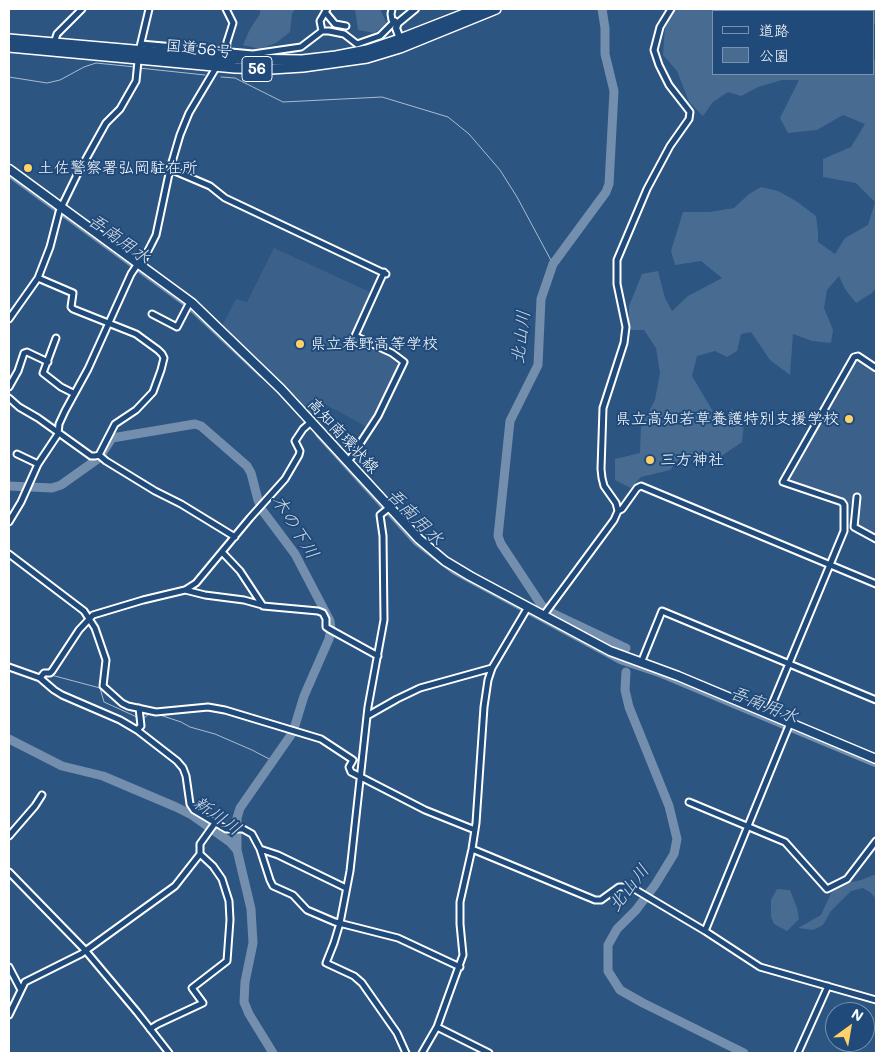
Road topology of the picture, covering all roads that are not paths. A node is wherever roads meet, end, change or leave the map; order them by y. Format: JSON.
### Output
{"nodes":[{"id":1,"x":82,"y":9,"type":"edge"},
{"id":2,"x":149,"y":9,"type":"edge"},
{"id":3,"x":226,"y":9,"type":"edge"},
{"id":4,"x":392,"y":9,"type":"edge"},
{"id":5,"x":415,"y":9,"type":"edge"},
{"id":6,"x":477,"y":9,"type":"edge"},
{"id":7,"x":496,"y":9,"type":"edge"},
{"id":8,"x":671,"y":9,"type":"edge"},
{"id":9,"x":326,"y":10,"type":"edge"},
{"id":10,"x":396,"y":22,"type":"junction"},
{"id":11,"x":346,"y":26,"type":"dead end"},
{"id":12,"x":322,"y":31,"type":"junction"},
{"id":13,"x":400,"y":39,"type":"junction"},
{"id":14,"x":10,"y":43,"type":"edge"},
{"id":15,"x":54,"y":43,"type":"junction"},
{"id":16,"x":225,"y":56,"type":"junction"},
{"id":17,"x":139,"y":58,"type":"junction"},
{"id":18,"x":216,"y":66,"type":"junction"},
{"id":19,"x":9,"y":169,"type":"edge"},
{"id":20,"x":170,"y":169,"type":"junction"},
{"id":21,"x":60,"y":210,"type":"junction"},
{"id":22,"x":137,"y":265,"type":"junction"},
{"id":23,"x":38,"y":278,"type":"junction"},
{"id":24,"x":190,"y":302,"type":"junction"},
{"id":25,"x":152,"y":314,"type":"dead end"},
{"id":26,"x":9,"y":319,"type":"edge"},
{"id":27,"x":109,"y":323,"type":"junction"},
{"id":28,"x":56,"y":338,"type":"dead end"},
{"id":29,"x":48,"y":362,"type":"junction"},
{"id":30,"x":876,"y":368,"type":"edge"},
{"id":31,"x":9,"y":387,"type":"edge"},
{"id":32,"x":74,"y":393,"type":"junction"},
{"id":33,"x":9,"y":398,"type":"edge"},
{"id":34,"x":309,"y":423,"type":"junction"},
{"id":35,"x":58,"y":434,"type":"junction"},
{"id":36,"x":17,"y":454,"type":"dead end"},
{"id":37,"x":100,"y":456,"type":"junction"},
{"id":38,"x":348,"y":462,"type":"junction"},
{"id":39,"x":38,"y":464,"type":"junction"},
{"id":40,"x":857,"y":497,"type":"dead end"},
{"id":41,"x":387,"y":509,"type":"junction"},
{"id":42,"x":618,"y":511,"type":"junction"},
{"id":43,"x":9,"y":522,"type":"edge"},
{"id":44,"x":234,"y":537,"type":"junction"},
{"id":45,"x":876,"y":539,"type":"edge"},
{"id":46,"x":222,"y":552,"type":"junction"},
{"id":47,"x":9,"y":554,"type":"edge"},
{"id":48,"x":830,"y":566,"type":"junction"},
{"id":49,"x":876,"y":584,"type":"edge"},
{"id":50,"x":185,"y":590,"type":"junction"},
{"id":51,"x":263,"y":606,"type":"junction"},
{"id":52,"x":526,"y":610,"type":"junction"},
{"id":53,"x":544,"y":614,"type":"junction"},
{"id":54,"x":90,"y":618,"type":"junction"},
{"id":55,"x":378,"y":656,"type":"junction"},
{"id":56,"x":641,"y":663,"type":"junction"},
{"id":57,"x":789,"y":664,"type":"junction"},
{"id":58,"x":9,"y":667,"type":"edge"},
{"id":59,"x":492,"y":668,"type":"junction"},
{"id":60,"x":42,"y":676,"type":"junction"},
{"id":61,"x":876,"y":700,"type":"edge"},
{"id":62,"x":139,"y":708,"type":"junction"},
{"id":63,"x":768,"y":714,"type":"junction"},
{"id":64,"x":367,"y":716,"type":"junction"},
{"id":65,"x":788,"y":727,"type":"junction"},
{"id":66,"x":137,"y":730,"type":"junction"},
{"id":67,"x":876,"y":759,"type":"edge"},
{"id":68,"x":360,"y":777,"type":"junction"},
{"id":69,"x":42,"y":795,"type":"dead end"},
{"id":70,"x":689,"y":802,"type":"dead end"},
{"id":71,"x":214,"y":824,"type":"junction"},
{"id":72,"x":747,"y":826,"type":"junction"},
{"id":73,"x":475,"y":830,"type":"junction"},
{"id":74,"x":9,"y":836,"type":"edge"},
{"id":75,"x":876,"y":841,"type":"edge"},
{"id":76,"x":260,"y":849,"type":"junction"},
{"id":77,"x":472,"y":849,"type":"junction"},
{"id":78,"x":200,"y":854,"type":"junction"},
{"id":79,"x":9,"y":872,"type":"edge"},
{"id":80,"x":346,"y":888,"type":"junction"},
{"id":81,"x":340,"y":923,"type":"junction"},
{"id":82,"x":705,"y":931,"type":"junction"},
{"id":83,"x":85,"y":950,"type":"junction"},
{"id":84,"x":9,"y":967,"type":"edge"},
{"id":85,"x":460,"y":967,"type":"junction"},
{"id":86,"x":828,"y":986,"type":"junction"},
{"id":87,"x":21,"y":990,"type":"junction"},
{"id":88,"x":876,"y":1000,"type":"edge"},
{"id":89,"x":9,"y":1015,"type":"edge"},
{"id":90,"x":437,"y":1027,"type":"junction"},
{"id":91,"x":150,"y":1029,"type":"junction"},
{"id":92,"x":424,"y":1051,"type":"edge"},
{"id":93,"x":169,"y":1053,"type":"edge"},
{"id":94,"x":406,"y":1053,"type":"edge"},
{"id":95,"x":431,"y":1053,"type":"edge"},
{"id":96,"x":489,"y":1053,"type":"edge"},
{"id":97,"x":798,"y":1053,"type":"edge"}],
"edges":[{"from":1,"to":15,"type":"street"},
{"from":2,"to":17,"type":"street"},
{"from":3,"to":16,"type":"street"},
{"from":4,"to":10,"type":"street"},
{"from":5,"to":10,"type":"street"},
{"from":6,"to":13,"type":"highway","name":"国道56号","number":"56"},
{"from":7,"to":18,"type":"highway","name":"国道56号","number":"56"},
{"from":8,"to":42,"type":"street"},
{"from":9,"to":11,"type":"street"},
{"from":9,"to":12,"type":"street"},
{"from":10,"to":12,"type":"street"},
{"from":10,"to":13,"type":"street"},
{"from":12,"to":16,"type":"street"},
{"from":13,"to":16,"type":"highway","name":"国道56号","number":"56"},
{"from":14,"to":15,"type":"highway","name":"国道56号","number":"56"},
{"from":14,"to":17,"type":"highway","name":"国道56号","number":"56"},
{"from":15,"to":17,"type":"highway","name":"国道56号","number":"56"},
{"from":16,"to":17,"type":"highway","name":"国道56号","number":"56"},
{"from":16,"to":18,"type":"street"},
{"from":17,"to":18,"type":"highway","name":"国道56号","number":"56"},
{"from":17,"to":21,"type":"street"},
{"from":18,"to":20,"type":"street"},
{"from":19,"to":21,"type":"main road","name":"高知南環状線"},
{"from":20,"to":22,"type":"street"},
{"from":20,"to":38,"type":"street"},
{"from":21,"to":22,"type":"main road","name":"高知南環状線"},
{"from":21,"to":23,"type":"street"},
{"from":22,"to":24,"type":"main road","name":"高知南環状線"},
{"from":22,"to":27,"type":"street"},
{"from":23,"to":26,"type":"street"},
{"from":23,"to":27,"type":"street"},
{"from":24,"to":25,"type":"street"},
{"from":24,"to":34,"type":"main road","name":"高知南環状線"},
{"from":27,"to":32,"type":"street"},
{"from":27,"to":37,"type":"street"},
{"from":28,"to":29,"type":"street"},
{"from":29,"to":31,"type":"street"},
{"from":29,"to":32,"type":"street"},
{"from":30,"to":48,"type":"street"},
{"from":32,"to":35,"type":"street"},
{"from":33,"to":35,"type":"street"},
{"from":34,"to":38,"type":"main road","name":"高知南環状線"},
{"from":34,"to":44,"type":"street"},
{"from":35,"to":37,"type":"street"},
{"from":35,"to":39,"type":"street"},
{"from":36,"to":39,"type":"street"},
{"from":37,"to":44,"type":"street"},
{"from":38,"to":41,"type":"main road","name":"高知南環状線"},
{"from":39,"to":43,"type":"street"},
{"from":40,"to":45,"type":"street"},
{"from":41,"to":52,"type":"main road","name":"高知南環状線"},
{"from":41,"to":55,"type":"street"},
{"from":42,"to":48,"type":"street"},
{"from":42,"to":53,"type":"street"},
{"from":44,"to":46,"type":"street"},
{"from":46,"to":50,"type":"street"},
{"from":46,"to":51,"type":"street"},
{"from":47,"to":54,"type":"street"},
{"from":48,"to":49,"type":"street"},
{"from":48,"to":57,"type":"street"},
{"from":50,"to":51,"type":"street"},
{"from":50,"to":54,"type":"street"},
{"from":51,"to":55,"type":"street"},
{"from":52,"to":53,"type":"main road","name":"高知南環状線"},
{"from":52,"to":59,"type":"street"},
{"from":53,"to":56,"type":"main road","name":"高知南環状線"},
{"from":54,"to":60,"type":"street"},
{"from":54,"to":62,"type":"street"},
{"from":55,"to":64,"type":"street"},
{"from":56,"to":57,"type":"street"},
{"from":56,"to":63,"type":"main road","name":"高知南環状線"},
{"from":57,"to":61,"type":"street"},
{"from":57,"to":63,"type":"street"},
{"from":58,"to":60,"type":"street"},
{"from":59,"to":64,"type":"street"},
{"from":59,"to":73,"type":"street"},
{"from":60,"to":66,"type":"street"},
{"from":62,"to":66,"type":"street"},
{"from":62,"to":68,"type":"street"},
{"from":63,"to":65,"type":"main road","name":"高知南環状線"},
{"from":64,"to":68,"type":"street"},
{"from":65,"to":67,"type":"main road","name":"高知南環状線"},
{"from":65,"to":72,"type":"street"},
{"from":66,"to":71,"type":"street"},
{"from":68,"to":73,"type":"street"},
{"from":68,"to":80,"type":"street"},
{"from":69,"to":74,"type":"street"},
{"from":70,"to":72,"type":"street"},
{"from":71,"to":76,"type":"street"},
{"from":71,"to":78,"type":"street"},
{"from":72,"to":75,"type":"street"},
{"from":72,"to":82,"type":"street"},
{"from":73,"to":77,"type":"street"},
{"from":76,"to":80,"type":"street"},
{"from":76,"to":81,"type":"street"},
{"from":77,"to":82,"type":"street"},
{"from":77,"to":85,"type":"street"},
{"from":78,"to":83,"type":"street"},
{"from":78,"to":91,"type":"street"},
{"from":79,"to":83,"type":"street"},
{"from":80,"to":81,"type":"street"},
{"from":81,"to":85,"type":"street"},
{"from":81,"to":94,"type":"street"},
{"from":82,"to":86,"type":"street"},
{"from":83,"to":87,"type":"street"},
{"from":83,"to":91,"type":"street"},
{"from":84,"to":87,"type":"street"},
{"from":85,"to":90,"type":"street"},
{"from":86,"to":88,"type":"street"},
{"from":86,"to":97,"type":"street"},
{"from":87,"to":89,"type":"street"},
{"from":90,"to":92,"type":"street"},
{"from":90,"to":96,"type":"street"},
{"from":91,"to":93,"type":"street"},
{"from":92,"to":95,"type":"street"}]}
